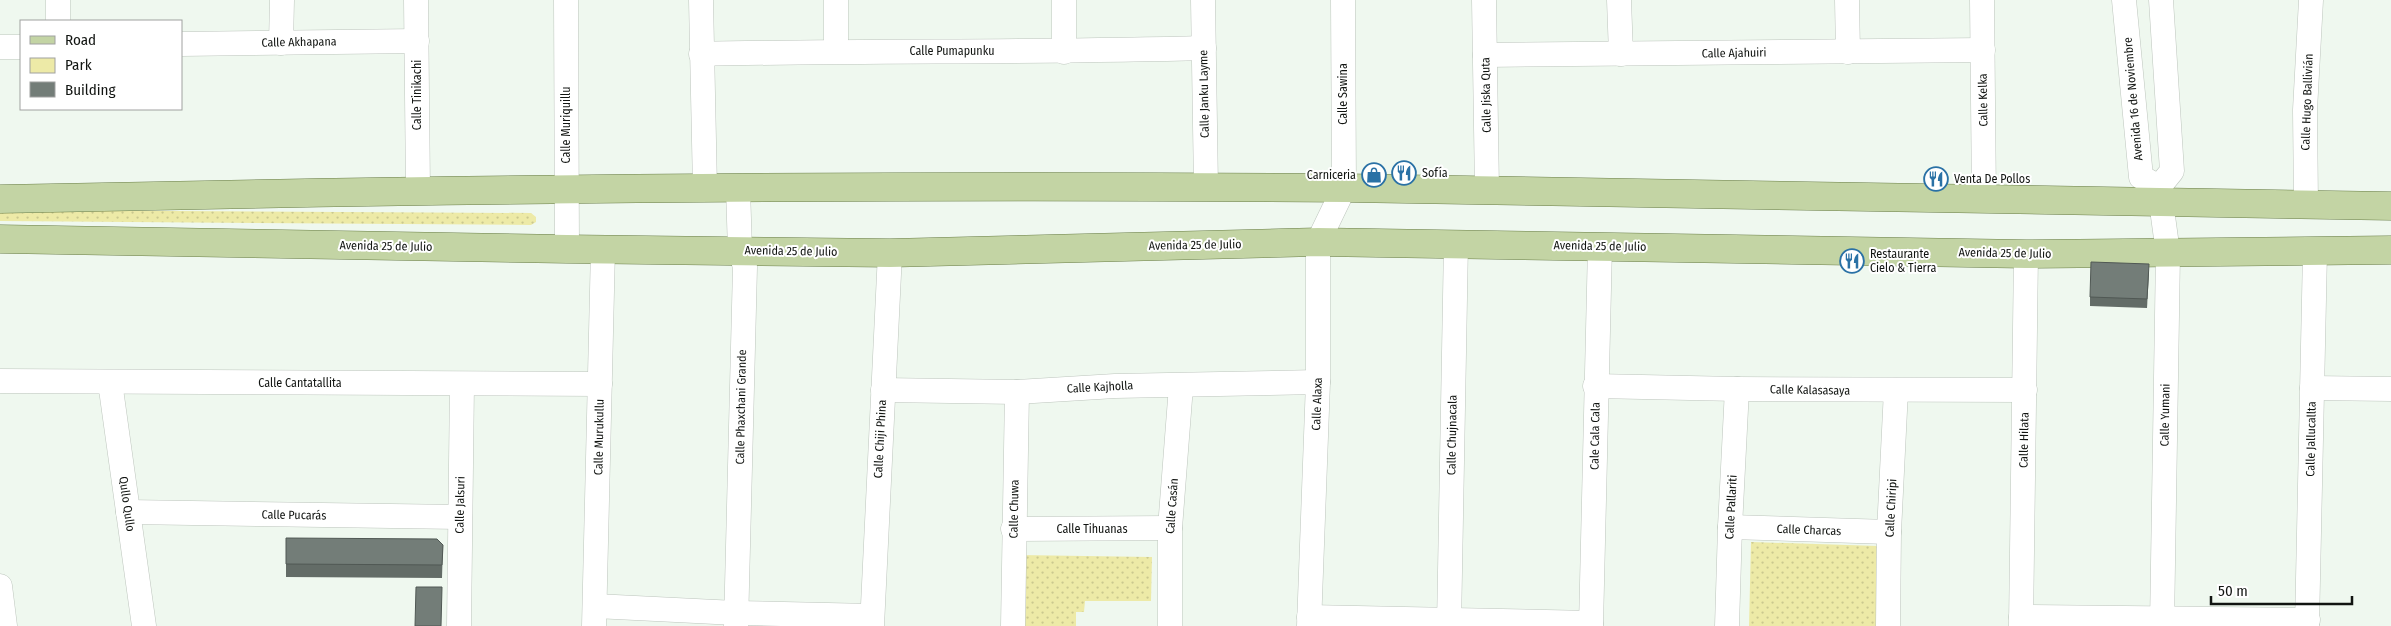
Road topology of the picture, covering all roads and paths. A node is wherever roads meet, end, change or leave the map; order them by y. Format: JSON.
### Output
{"nodes":[{"id":1,"x":58,"y":0,"type":"edge"},
{"id":2,"x":282,"y":0,"type":"edge"},
{"id":3,"x":416,"y":0,"type":"edge"},
{"id":4,"x":566,"y":0,"type":"edge"},
{"id":5,"x":701,"y":0,"type":"edge"},
{"id":6,"x":836,"y":0,"type":"edge"},
{"id":7,"x":1064,"y":0,"type":"edge"},
{"id":8,"x":1203,"y":0,"type":"edge"},
{"id":9,"x":1343,"y":0,"type":"edge"},
{"id":10,"x":1484,"y":0,"type":"edge"},
{"id":11,"x":1619,"y":0,"type":"edge"},
{"id":12,"x":1847,"y":0,"type":"edge"},
{"id":13,"x":1982,"y":0,"type":"edge"},
{"id":14,"x":2124,"y":0,"type":"edge"},
{"id":15,"x":2161,"y":0,"type":"edge"},
{"id":16,"x":2311,"y":0,"type":"edge"},
{"id":17,"x":58,"y":20,"type":"edge"},
{"id":18,"x":417,"y":41,"type":"junction"},
{"id":19,"x":281,"y":43,"type":"junction"},
{"id":20,"x":182,"y":44,"type":"edge"},
{"id":21,"x":0,"y":47,"type":"edge"},
{"id":22,"x":20,"y":47,"type":"edge"},
{"id":23,"x":1204,"y":48,"type":"junction"},
{"id":24,"x":1983,"y":50,"type":"junction"},
{"id":25,"x":836,"y":51,"type":"junction"},
{"id":26,"x":1064,"y":52,"type":"junction"},
{"id":27,"x":1848,"y":52,"type":"junction"},
{"id":28,"x":701,"y":54,"type":"junction"},
{"id":29,"x":1621,"y":54,"type":"junction"},
{"id":30,"x":1485,"y":55,"type":"junction"},
{"id":31,"x":1206,"y":187,"type":"junction"},
{"id":32,"x":705,"y":188,"type":"junction"},
{"id":33,"x":1344,"y":188,"type":"junction"},
{"id":34,"x":738,"y":189,"type":"junction"},
{"id":35,"x":418,"y":190,"type":"junction"},
{"id":36,"x":567,"y":190,"type":"junction"},
{"id":37,"x":1487,"y":190,"type":"junction"},
{"id":38,"x":2159,"y":196,"type":"junction"},
{"id":39,"x":0,"y":199,"type":"edge"},
{"id":40,"x":1984,"y":200,"type":"junction"},
{"id":41,"x":2306,"y":205,"type":"junction"},
{"id":42,"x":2391,"y":206,"type":"edge"},
{"id":43,"x":0,"y":238,"type":"edge"},
{"id":44,"x":1318,"y":242,"type":"junction"},
{"id":45,"x":1456,"y":243,"type":"junction"},
{"id":46,"x":1600,"y":246,"type":"junction"},
{"id":47,"x":603,"y":249,"type":"junction"},
{"id":48,"x":567,"y":250,"type":"junction"},
{"id":49,"x":740,"y":250,"type":"junction"},
{"id":50,"x":2391,"y":250,"type":"edge"},
{"id":51,"x":2315,"y":252,"type":"junction"},
{"id":52,"x":890,"y":253,"type":"junction"},
{"id":53,"x":2168,"y":253,"type":"junction"},
{"id":54,"x":2026,"y":254,"type":"junction"},
{"id":55,"x":0,"y":381,"type":"edge"},
{"id":56,"x":110,"y":382,"type":"junction"},
{"id":57,"x":1318,"y":382,"type":"junction"},
{"id":58,"x":462,"y":384,"type":"junction"},
{"id":59,"x":600,"y":384,"type":"junction"},
{"id":60,"x":1181,"y":386,"type":"junction"},
{"id":61,"x":1596,"y":386,"type":"junction"},
{"id":62,"x":2312,"y":388,"type":"junction"},
{"id":63,"x":1738,"y":389,"type":"junction"},
{"id":64,"x":2391,"y":389,"type":"edge"},
{"id":65,"x":882,"y":390,"type":"junction"},
{"id":66,"x":1896,"y":390,"type":"junction"},
{"id":67,"x":2025,"y":390,"type":"junction"},
{"id":68,"x":1017,"y":392,"type":"junction"},
{"id":69,"x":128,"y":512,"type":"junction"},
{"id":70,"x":460,"y":517,"type":"junction"},
{"id":71,"x":1730,"y":527,"type":"junction"},
{"id":72,"x":1170,"y":528,"type":"junction"},
{"id":73,"x":1013,"y":529,"type":"junction"},
{"id":74,"x":1889,"y":532,"type":"junction"},
{"id":75,"x":594,"y":616,"type":"edge"},
{"id":76,"x":736,"y":620,"type":"edge"},
{"id":77,"x":872,"y":621,"type":"edge"},
{"id":78,"x":1309,"y":622,"type":"edge"},
{"id":79,"x":1449,"y":622,"type":"edge"},
{"id":80,"x":2021,"y":622,"type":"edge"},
{"id":81,"x":2162,"y":622,"type":"edge"},
{"id":82,"x":2308,"y":623,"type":"edge"},
{"id":83,"x":1591,"y":625,"type":"edge"},
{"id":84,"x":144,"y":626,"type":"edge"},
{"id":85,"x":459,"y":626,"type":"edge"},
{"id":86,"x":1013,"y":626,"type":"edge"},
{"id":87,"x":1170,"y":626,"type":"edge"},
{"id":88,"x":1727,"y":626,"type":"edge"},
{"id":89,"x":1888,"y":626,"type":"edge"}],
"edges":[{"from":1,"to":17,"type":"street"},
{"from":2,"to":19,"type":"street"},
{"from":3,"to":18,"type":"street","name":"Calle Tinikachi"},
{"from":4,"to":36,"type":"street","name":"Calle Muriquillu"},
{"from":5,"to":28,"type":"street"},
{"from":6,"to":25,"type":"street"},
{"from":7,"to":26,"type":"street"},
{"from":8,"to":23,"type":"street","name":"Calle Janku Layme"},
{"from":9,"to":33,"type":"street","name":"Calle Sawina"},
{"from":10,"to":30,"type":"street","name":"Calle Jiska Quta"},
{"from":11,"to":29,"type":"street"},
{"from":12,"to":27,"type":"street"},
{"from":13,"to":24,"type":"street","name":"Calle Kelka"},
{"from":14,"to":38,"type":"street","name":"Avenida 16 de Noviembre"},
{"from":15,"to":38,"type":"street"},
{"from":16,"to":41,"type":"street","name":"Calle Hugo Ballivián"},
{"from":18,"to":19,"type":"street","name":"Calle Akhapana"},
{"from":18,"to":35,"type":"street","name":"Calle Tinikachi"},
{"from":19,"to":20,"type":"street","name":"Calle Akhapana"},
{"from":21,"to":22,"type":"street"},
{"from":23,"to":26,"type":"street","name":"Calle Pumapunku"},
{"from":23,"to":31,"type":"street","name":"Calle Janku Layme"},
{"from":24,"to":27,"type":"street","name":"Calle Ajahuiri"},
{"from":24,"to":40,"type":"street","name":"Calle Kelka"},
{"from":25,"to":26,"type":"street","name":"Calle Pumapunku"},
{"from":25,"to":28,"type":"street","name":"Calle Pumapunku"},
{"from":27,"to":29,"type":"street","name":"Calle Ajahuiri"},
{"from":28,"to":32,"type":"street"},
{"from":29,"to":30,"type":"street","name":"Calle Ajahuiri"},
{"from":30,"to":37,"type":"street","name":"Calle Jiska Quta"},
{"from":31,"to":33,"type":"main road"},
{"from":31,"to":34,"type":"main road"},
{"from":32,"to":34,"type":"main road"},
{"from":32,"to":36,"type":"main road"},
{"from":33,"to":37,"type":"main road"},
{"from":33,"to":44,"type":"street","name":"Calle Alaxa"},
{"from":34,"to":49,"type":"street","name":"Calle Phaxchani Grande"},
{"from":35,"to":36,"type":"main road"},
{"from":35,"to":39,"type":"main road"},
{"from":36,"to":48,"type":"street","name":"Calle Muriquillu"},
{"from":37,"to":40,"type":"main road"},
{"from":38,"to":40,"type":"main road"},
{"from":38,"to":41,"type":"main road"},
{"from":38,"to":53,"type":"street","name":"Calle Yumani"},
{"from":41,"to":42,"type":"main road"},
{"from":43,"to":48,"type":"main road","name":"Avenida 25 de Julio"},
{"from":44,"to":45,"type":"main road","name":"Avenida 25 de Julio"},
{"from":44,"to":52,"type":"main road","name":"Avenida 25 de Julio"},
{"from":44,"to":57,"type":"street","name":"Calle Alaxa"},
{"from":45,"to":46,"type":"main road","name":"Avenida 25 de Julio"},
{"from":45,"to":79,"type":"street","name":"Calle Chujnacala"},
{"from":46,"to":54,"type":"main road","name":"Avenida 25 de Julio"},
{"from":46,"to":61,"type":"street","name":"Cale Cala Cala"},
{"from":47,"to":48,"type":"main road","name":"Avenida 25 de Julio"},
{"from":47,"to":49,"type":"main road","name":"Avenida 25 de Julio"},
{"from":47,"to":59,"type":"street","name":"Calle Murukullu"},
{"from":49,"to":52,"type":"main road","name":"Avenida 25 de Julio"},
{"from":49,"to":76,"type":"street","name":"Calle Phaxchani Grande"},
{"from":50,"to":51,"type":"main road","name":"Avenida 25 de Julio"},
{"from":51,"to":53,"type":"main road","name":"Avenida 25 de Julio"},
{"from":51,"to":62,"type":"street","name":"Calle Jallucallta"},
{"from":52,"to":65,"type":"street","name":"Calle Chiji Phina"},
{"from":53,"to":54,"type":"main road","name":"Avenida 25 de Julio"},
{"from":53,"to":81,"type":"street","name":"Calle Yumani"},
{"from":54,"to":67,"type":"street","name":"Calle Hilata"},
{"from":55,"to":56,"type":"street","name":"Calle Cantatallita"},
{"from":56,"to":58,"type":"street","name":"Calle Cantatallita"},
{"from":56,"to":69,"type":"street","name":"Qullo Qullo"},
{"from":57,"to":60,"type":"street","name":"Calle Kajholla"},
{"from":57,"to":78,"type":"street","name":"Calle Alaxa"},
{"from":58,"to":59,"type":"street","name":"Calle Cantatallita"},
{"from":58,"to":70,"type":"street","name":"Calle Jalsuri"},
{"from":59,"to":75,"type":"street","name":"Calle Murukullu"},
{"from":60,"to":68,"type":"street","name":"Calle Kajholla"},
{"from":60,"to":72,"type":"street","name":"Calle Casán"},
{"from":61,"to":63,"type":"street","name":"Calle Kalasasaya"},
{"from":61,"to":83,"type":"street","name":"Cale Cala Cala"},
{"from":62,"to":64,"type":"street"},
{"from":62,"to":82,"type":"street","name":"Calle Jallucallta"},
{"from":63,"to":66,"type":"street","name":"Calle Kalasasaya"},
{"from":63,"to":71,"type":"street","name":"Calle Pallariti"},
{"from":65,"to":68,"type":"street","name":"Calle Kajholla"},
{"from":65,"to":77,"type":"street","name":"Calle Chiji Phina"},
{"from":66,"to":67,"type":"street","name":"Calle Kalasasaya"},
{"from":66,"to":74,"type":"street","name":"Calle Chiripi"},
{"from":67,"to":80,"type":"street","name":"Calle Hilata"},
{"from":68,"to":73,"type":"street","name":"Calle Chuwa"},
{"from":69,"to":70,"type":"street","name":"Calle Pucarás"},
{"from":69,"to":84,"type":"street","name":"Qullo Qullo"},
{"from":70,"to":85,"type":"street","name":"Calle Jalsuri"},
{"from":71,"to":74,"type":"street","name":"Calle Charcas"},
{"from":71,"to":88,"type":"street","name":"Calle Pallariti"},
{"from":72,"to":73,"type":"street","name":"Calle Tihuanas"},
{"from":72,"to":87,"type":"street","name":"Calle Casán"},
{"from":73,"to":86,"type":"street","name":"Calle Chuwa"},
{"from":74,"to":89,"type":"street","name":"Calle Chiripi"},
{"from":75,"to":76,"type":"street"},
{"from":76,"to":77,"type":"street"},
{"from":78,"to":79,"type":"street"},
{"from":79,"to":83,"type":"street"},
{"from":80,"to":81,"type":"street"},
{"from":81,"to":82,"type":"street"}]}
